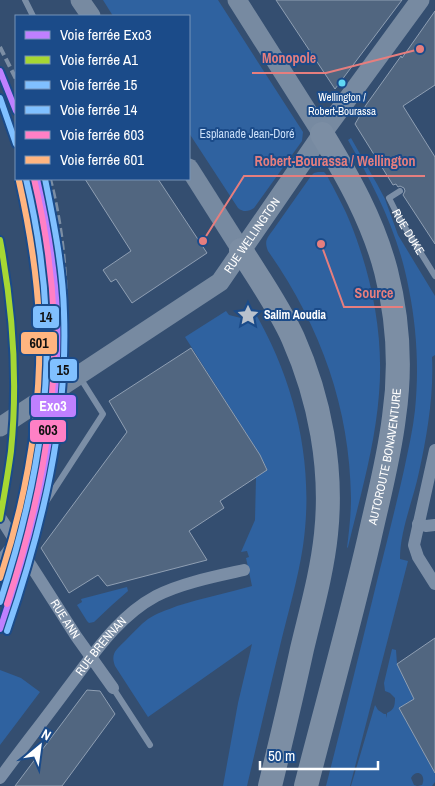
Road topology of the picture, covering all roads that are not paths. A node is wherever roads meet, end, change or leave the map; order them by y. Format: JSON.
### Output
{"nodes":[{"id":1,"x":25,"y":0,"type":"edge"},
{"id":2,"x":80,"y":0,"type":"edge"},
{"id":3,"x":237,"y":0,"type":"edge"},
{"id":4,"x":420,"y":0,"type":"edge"},
{"id":5,"x":32,"y":15,"type":"edge"},
{"id":6,"x":90,"y":15,"type":"edge"},
{"id":7,"x":322,"y":134,"type":"junction"},
{"id":8,"x":190,"y":170,"type":"edge"},
{"id":9,"x":400,"y":191,"type":"dead end"},
{"id":10,"x":241,"y":250,"type":"junction"},
{"id":11,"x":435,"y":276,"type":"edge"},
{"id":12,"x":78,"y":375,"type":"junction"},
{"id":13,"x":0,"y":427,"type":"edge"},
{"id":14,"x":435,"y":450,"type":"edge"},
{"id":15,"x":46,"y":502,"type":"junction"},
{"id":16,"x":0,"y":517,"type":"edge"},
{"id":17,"x":418,"y":524,"type":"junction"},
{"id":18,"x":435,"y":524,"type":"edge"},
{"id":19,"x":16,"y":543,"type":"junction"},
{"id":20,"x":0,"y":557,"type":"edge"},
{"id":21,"x":244,"y":570,"type":"dead end"},
{"id":22,"x":0,"y":577,"type":"edge"},
{"id":23,"x":435,"y":584,"type":"edge"},
{"id":24,"x":91,"y":657,"type":"junction"},
{"id":25,"x":113,"y":688,"type":"joint"},
{"id":26,"x":150,"y":745,"type":"dead end"},
{"id":27,"x":0,"y":778,"type":"edge"},
{"id":28,"x":270,"y":786,"type":"edge"},
{"id":29,"x":306,"y":786,"type":"edge"}],
"edges":[{"from":1,"to":5,"type":"lane"},
{"from":2,"to":6,"type":"street"},
{"from":3,"to":7,"type":"street"},
{"from":4,"to":7,"type":"street","name":"RUE WELLINGTON"},
{"from":7,"to":10,"type":"street","name":"RUE WELLINGTON"},
{"from":7,"to":29,"type":"highway","name":"AUTOROUTE BONAVENTURE"},
{"from":8,"to":10,"type":"street"},
{"from":9,"to":11,"type":"lane","name":"RUE DUKE"},
{"from":10,"to":12,"type":"street","name":"RUE WELLINGTON"},
{"from":10,"to":28,"type":"highway"},
{"from":12,"to":13,"type":"street","name":"RUE WELLINGTON"},
{"from":12,"to":15,"type":"lane"},
{"from":14,"to":17,"type":"street"},
{"from":15,"to":19,"type":"lane"},
{"from":15,"to":19,"type":"lane"},
{"from":16,"to":19,"type":"street","name":"RUE ANN"},
{"from":17,"to":18,"type":"street"},
{"from":17,"to":23,"type":"street"},
{"from":19,"to":20,"type":"lane"},
{"from":19,"to":22,"type":"lane"},
{"from":19,"to":24,"type":"street","name":"RUE ANN"},
{"from":21,"to":24,"type":"street","name":"RUE BRENNAN"},
{"from":24,"to":25,"type":"street","name":"RUE ANN"},
{"from":24,"to":27,"type":"street","name":"RUE BRENNAN"},
{"from":25,"to":26,"type":"lane","name":"RUE ANN"}]}
